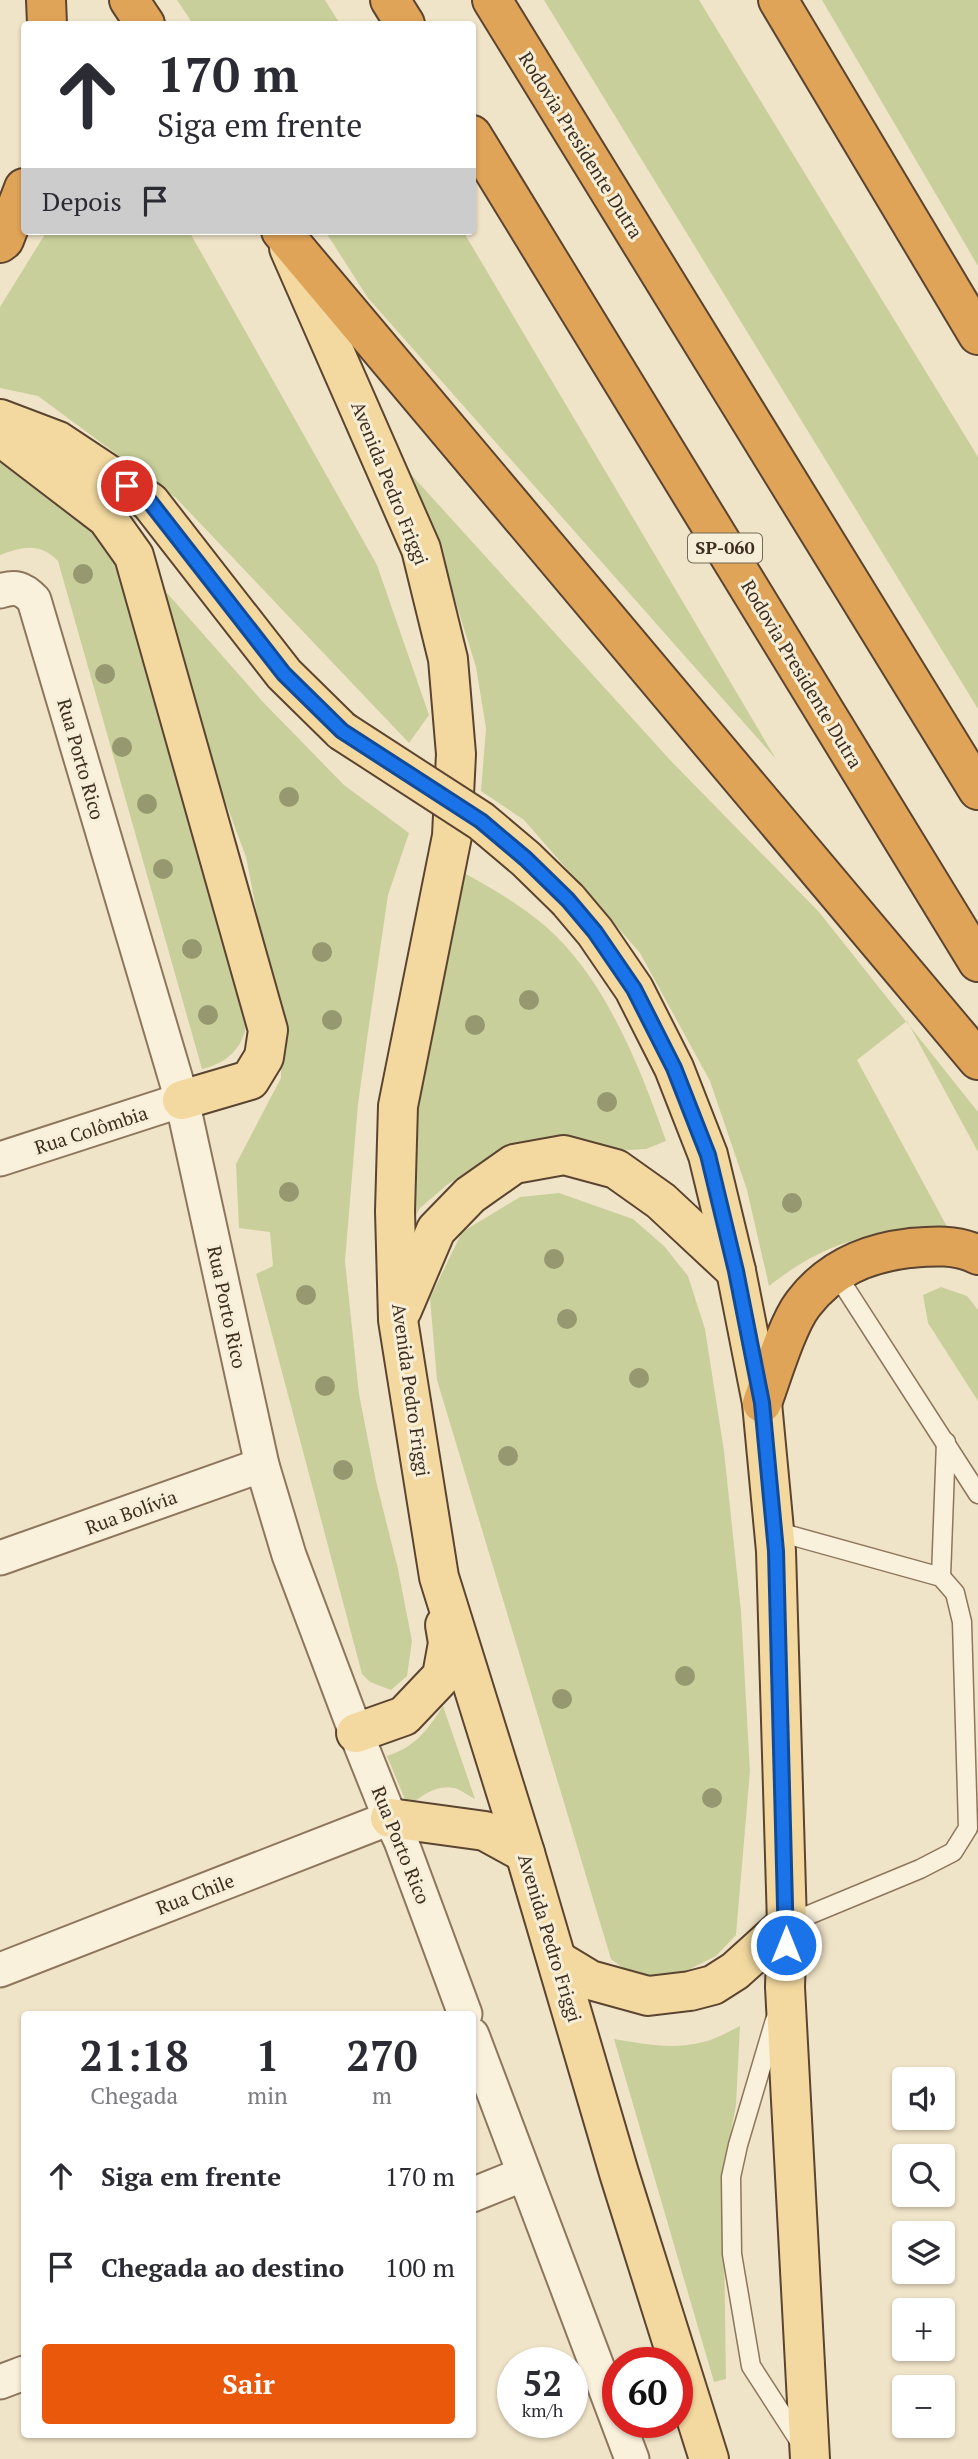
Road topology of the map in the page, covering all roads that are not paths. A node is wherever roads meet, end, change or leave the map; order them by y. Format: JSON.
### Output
{"nodes":[{"id":1,"x":46,"y":0,"type":"edge"},
{"id":2,"x":129,"y":0,"type":"edge"},
{"id":3,"x":390,"y":0,"type":"edge"},
{"id":4,"x":492,"y":0,"type":"edge"},
{"id":5,"x":778,"y":0,"type":"edge"},
{"id":6,"x":47,"y":21,"type":"edge"},
{"id":7,"x":143,"y":21,"type":"edge"},
{"id":8,"x":403,"y":21,"type":"edge"},
{"id":9,"x":476,"y":142,"type":"edge"},
{"id":10,"x":21,"y":196,"type":"edge"},
{"id":11,"x":283,"y":235,"type":"edge"},
{"id":12,"x":285,"y":235,"type":"edge"},
{"id":13,"x":0,"y":243,"type":"edge"},
{"id":14,"x":978,"y":335,"type":"edge"},
{"id":15,"x":0,"y":419,"type":"edge"},
{"id":16,"x":0,"y":436,"type":"edge"},
{"id":17,"x":12,"y":590,"type":"edge"},
{"id":18,"x":978,"y":790,"type":"edge"},
{"id":19,"x":978,"y":962,"type":"edge"},
{"id":20,"x":978,"y":1060,"type":"edge"},
{"id":21,"x":182,"y":1100,"type":"junction"},
{"id":22,"x":0,"y":1159,"type":"edge"},
{"id":23,"x":978,"y":1255,"type":"edge"},
{"id":24,"x":736,"y":1271,"type":"junction"},
{"id":25,"x":835,"y":1272,"type":"junction"},
{"id":26,"x":398,"y":1320,"type":"junction"},
{"id":27,"x":762,"y":1403,"type":"junction"},
{"id":28,"x":946,"y":1442,"type":"junction"},
{"id":29,"x":262,"y":1465,"type":"junction"},
{"id":30,"x":978,"y":1494,"type":"edge"},
{"id":31,"x":775,"y":1531,"type":"junction"},
{"id":32,"x":0,"y":1559,"type":"edge"},
{"id":33,"x":439,"y":1577,"type":"junction"},
{"id":34,"x":941,"y":1577,"type":"junction"},
{"id":35,"x":356,"y":1733,"type":"junction"},
{"id":36,"x":390,"y":1818,"type":"junction"},
{"id":37,"x":525,"y":1853,"type":"junction"},
{"id":38,"x":787,"y":1924,"type":"junction"},
{"id":39,"x":557,"y":1960,"type":"junction"},
{"id":40,"x":0,"y":1970,"type":"edge"},
{"id":41,"x":785,"y":1987,"type":"junction"},
{"id":42,"x":464,"y":2011,"type":"edge"},
{"id":43,"x":476,"y":2046,"type":"edge"},
{"id":44,"x":524,"y":2174,"type":"junction"},
{"id":45,"x":476,"y":2193,"type":"edge"},
{"id":46,"x":21,"y":2374,"type":"edge"},
{"id":47,"x":0,"y":2382,"type":"edge"},
{"id":48,"x":810,"y":2458,"type":"edge"},
{"id":49,"x":632,"y":2459,"type":"edge"},
{"id":50,"x":709,"y":2459,"type":"edge"}],
"edges":[{"from":1,"to":6,"type":"highway"},
{"from":2,"to":7,"type":"highway"},
{"from":3,"to":8,"type":"highway"},
{"from":4,"to":18,"type":"highway","name":"Rodovia Presidente Dutra"},
{"from":5,"to":14,"type":"highway"},
{"from":9,"to":19,"type":"highway","name":"Rodovia Presidente Dutra","number":"SP-060"},
{"from":10,"to":13,"type":"highway"},
{"from":11,"to":26,"type":"main road","name":"Avenida Pedro Friggi"},
{"from":12,"to":20,"type":"highway"},
{"from":15,"to":24,"type":"main road","bridge":true},
{"from":16,"to":21,"type":"main road"},
{"from":17,"to":21,"type":"street","name":"Rua Porto Rico"},
{"from":21,"to":22,"type":"street","name":"Rua Colômbia"},
{"from":21,"to":29,"type":"street","name":"Rua Porto Rico"},
{"from":23,"to":25,"type":"highway"},
{"from":24,"to":26,"type":"main road"},
{"from":24,"to":27,"type":"main road"},
{"from":25,"to":27,"type":"highway"},
{"from":25,"to":28,"type":"lane"},
{"from":26,"to":33,"type":"main road","name":"Avenida Pedro Friggi"},
{"from":27,"to":31,"type":"main road"},
{"from":28,"to":30,"type":"lane"},
{"from":28,"to":34,"type":"lane"},
{"from":29,"to":32,"type":"street","name":"Rua Bolívia"},
{"from":29,"to":35,"type":"street","name":"Rua Porto Rico"},
{"from":31,"to":34,"type":"lane"},
{"from":31,"to":38,"type":"main road"},
{"from":33,"to":35,"type":"main road"},
{"from":33,"to":37,"type":"main road","name":"Avenida Pedro Friggi"},
{"from":34,"to":38,"type":"lane"},
{"from":35,"to":36,"type":"street","name":"Rua Porto Rico"},
{"from":36,"to":37,"type":"main road"},
{"from":36,"to":40,"type":"street","name":"Rua Chile"},
{"from":36,"to":42,"type":"street","name":"Rua Porto Rico"},
{"from":37,"to":39,"type":"main road","name":"Avenida Pedro Friggi"},
{"from":38,"to":39,"type":"main road"},
{"from":38,"to":41,"type":"main road"},
{"from":39,"to":50,"type":"main road","name":"Avenida Pedro Friggi"},
{"from":41,"to":48,"type":"main road"},
{"from":41,"to":48,"type":"lane"},
{"from":43,"to":44,"type":"street"},
{"from":44,"to":45,"type":"street"},
{"from":44,"to":49,"type":"street"},
{"from":46,"to":47,"type":"street"}]}
